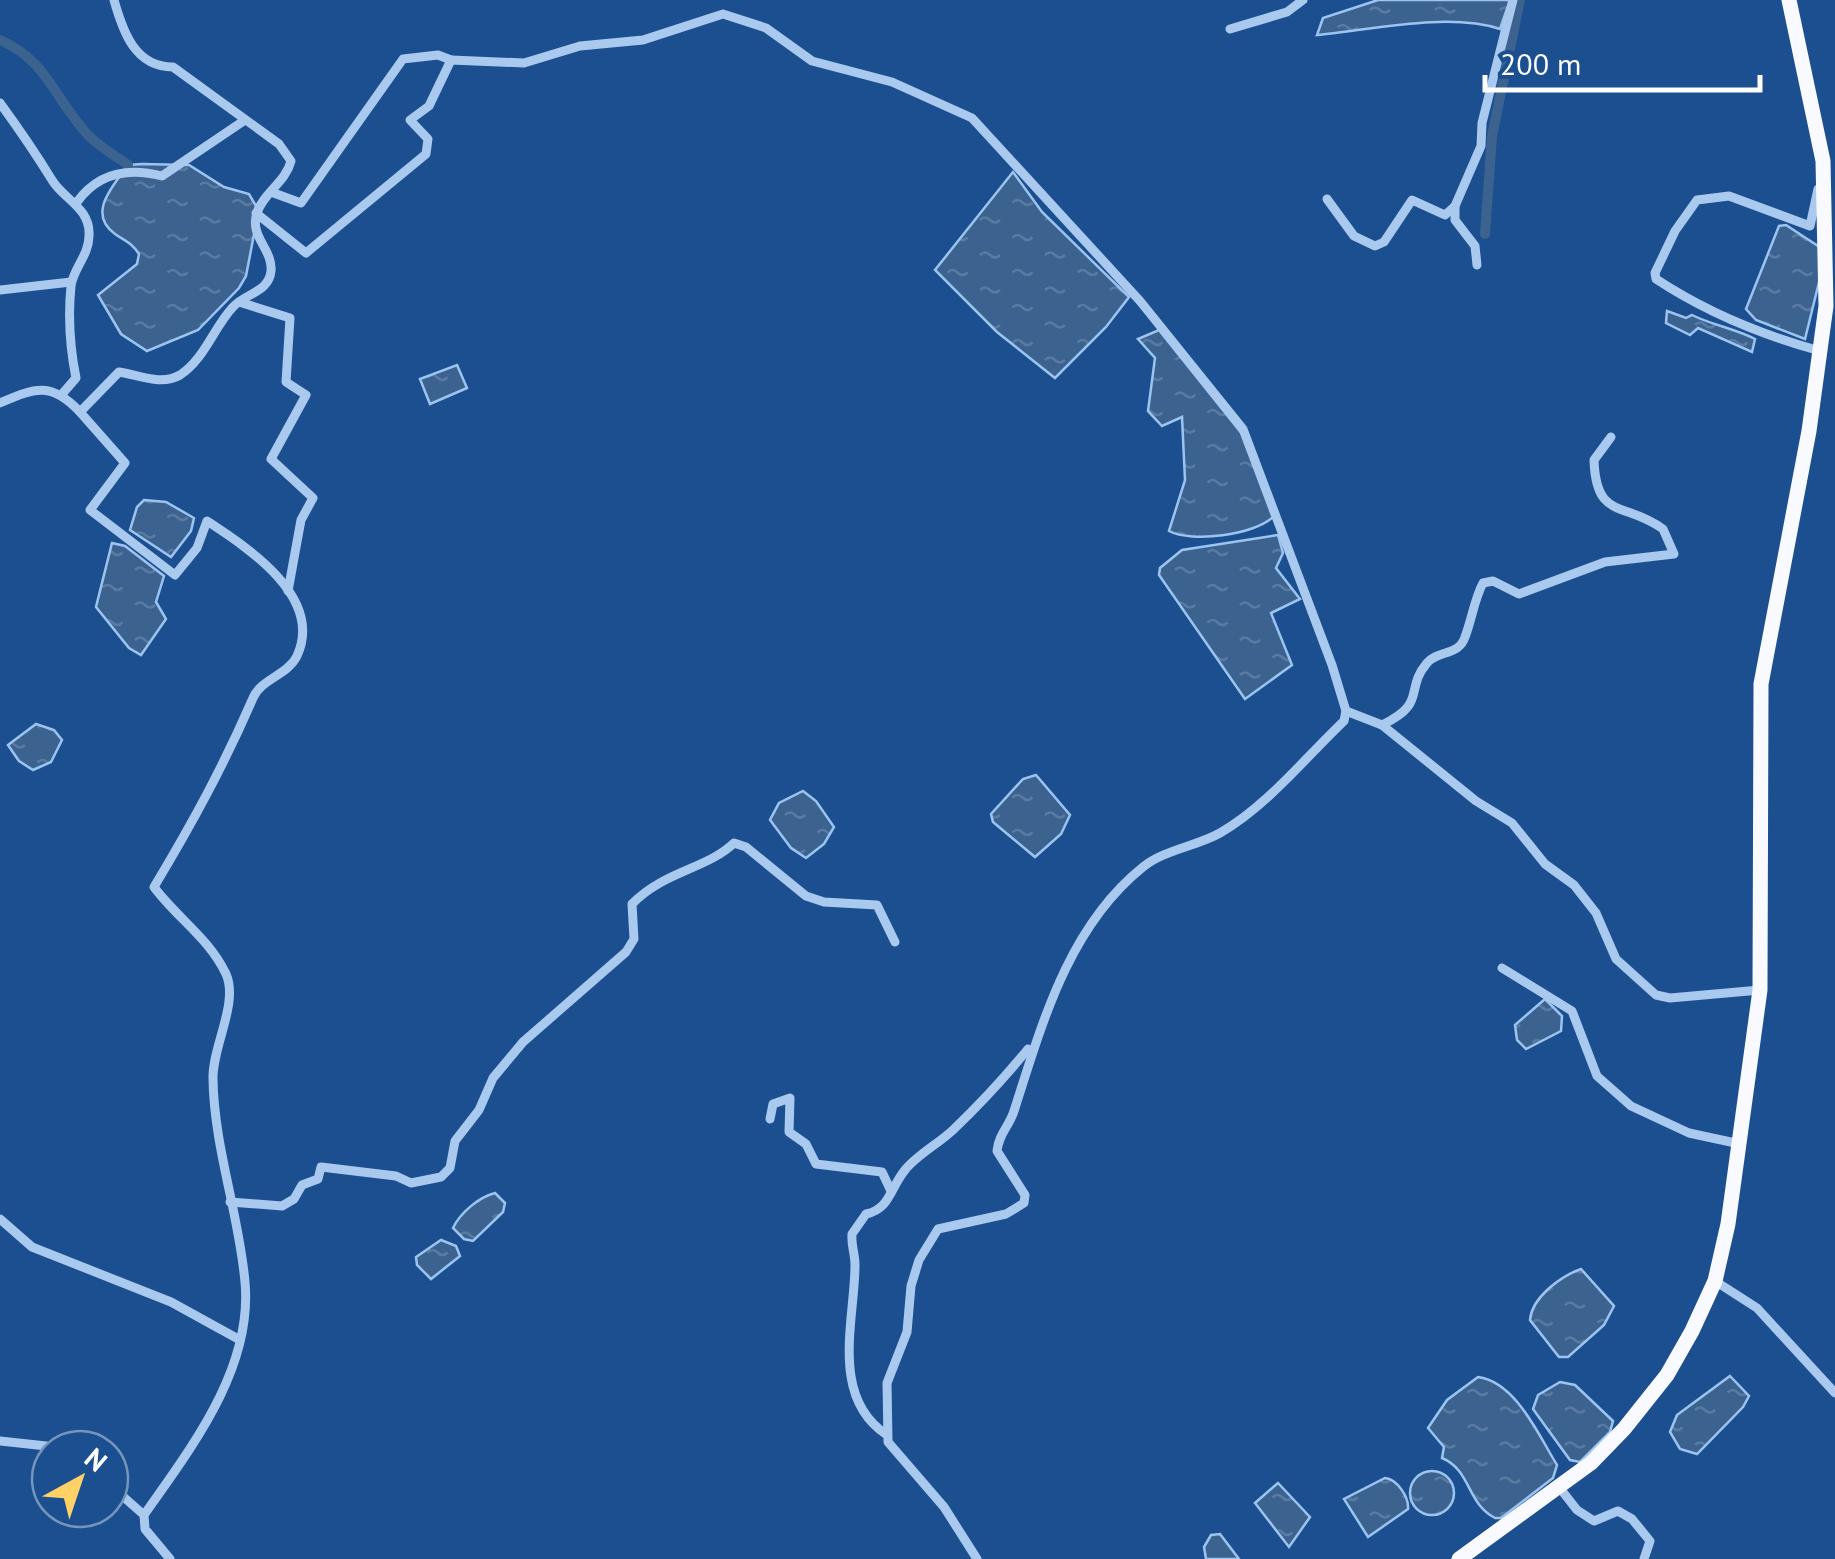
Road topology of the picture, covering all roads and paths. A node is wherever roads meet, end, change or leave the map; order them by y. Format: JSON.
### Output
{"nodes":[{"id":1,"x":114,"y":0,"type":"edge"},
{"id":2,"x":1303,"y":0,"type":"edge"},
{"id":3,"x":1512,"y":0,"type":"edge"},
{"id":4,"x":1789,"y":0,"type":"edge"},
{"id":5,"x":1230,"y":29,"type":"dead end"},
{"id":6,"x":452,"y":60,"type":"junction"},
{"id":7,"x":0,"y":104,"type":"edge"},
{"id":8,"x":245,"y":120,"type":"junction"},
{"id":9,"x":1823,"y":160,"type":"junction"},
{"id":10,"x":271,"y":192,"type":"junction"},
{"id":11,"x":1327,"y":199,"type":"dead end"},
{"id":12,"x":77,"y":202,"type":"junction"},
{"id":13,"x":1455,"y":206,"type":"junction"},
{"id":14,"x":256,"y":213,"type":"junction"},
{"id":15,"x":1477,"y":264,"type":"dead end"},
{"id":16,"x":71,"y":282,"type":"junction"},
{"id":17,"x":0,"y":290,"type":"edge"},
{"id":18,"x":239,"y":302,"type":"junction"},
{"id":19,"x":1822,"y":352,"type":"junction"},
{"id":20,"x":62,"y":393,"type":"junction"},
{"id":21,"x":0,"y":402,"type":"edge"},
{"id":22,"x":80,"y":412,"type":"junction"},
{"id":23,"x":1611,"y":436,"type":"dead end"},
{"id":24,"x":288,"y":591,"type":"junction"},
{"id":25,"x":1346,"y":711,"type":"junction"},
{"id":26,"x":1382,"y":725,"type":"junction"},
{"id":27,"x":894,"y":942,"type":"dead end"},
{"id":28,"x":1502,"y":968,"type":"dead end"},
{"id":29,"x":1760,"y":990,"type":"junction"},
{"id":30,"x":1032,"y":1043,"type":"junction"},
{"id":31,"x":770,"y":1119,"type":"dead end"},
{"id":32,"x":1740,"y":1144,"type":"junction"},
{"id":33,"x":891,"y":1191,"type":"junction"},
{"id":34,"x":230,"y":1202,"type":"junction"},
{"id":35,"x":0,"y":1219,"type":"edge"},
{"id":36,"x":1715,"y":1281,"type":"junction"},
{"id":37,"x":240,"y":1340,"type":"junction"},
{"id":38,"x":1835,"y":1394,"type":"edge"},
{"id":39,"x":887,"y":1435,"type":"junction"},
{"id":40,"x":0,"y":1441,"type":"edge"},
{"id":41,"x":30,"y":1444,"type":"edge"},
{"id":42,"x":1559,"y":1488,"type":"junction"},
{"id":43,"x":130,"y":1503,"type":"edge"},
{"id":44,"x":144,"y":1515,"type":"junction"},
{"id":45,"x":170,"y":1559,"type":"edge"},
{"id":46,"x":977,"y":1559,"type":"edge"},
{"id":47,"x":1459,"y":1559,"type":"edge"},
{"id":48,"x":1644,"y":1559,"type":"edge"}],
"edges":[{"from":1,"to":8,"type":"street"},
{"from":2,"to":5,"type":"street"},
{"from":3,"to":13,"type":"street"},
{"from":4,"to":9,"type":"highway"},
{"from":6,"to":10,"type":"street"},
{"from":6,"to":14,"type":"street"},
{"from":6,"to":25,"type":"street"},
{"from":7,"to":12,"type":"street"},
{"from":8,"to":10,"type":"street"},
{"from":8,"to":12,"type":"street"},
{"from":9,"to":19,"type":"highway"},
{"from":9,"to":19,"type":"street"},
{"from":10,"to":14,"type":"street"},
{"from":11,"to":13,"type":"street"},
{"from":12,"to":16,"type":"street"},
{"from":13,"to":15,"type":"street"},
{"from":14,"to":18,"type":"street"},
{"from":16,"to":17,"type":"street"},
{"from":16,"to":20,"type":"street"},
{"from":18,"to":22,"type":"street"},
{"from":18,"to":24,"type":"street"},
{"from":19,"to":29,"type":"highway"},
{"from":20,"to":21,"type":"street"},
{"from":20,"to":22,"type":"street"},
{"from":22,"to":24,"type":"street"},
{"from":23,"to":26,"type":"street"},
{"from":24,"to":34,"type":"street"},
{"from":25,"to":26,"type":"street"},
{"from":25,"to":30,"type":"street"},
{"from":26,"to":29,"type":"street"},
{"from":27,"to":34,"type":"street"},
{"from":28,"to":32,"type":"street"},
{"from":29,"to":32,"type":"highway"},
{"from":30,"to":33,"type":"street"},
{"from":30,"to":39,"type":"street"},
{"from":31,"to":33,"type":"street"},
{"from":32,"to":36,"type":"highway"},
{"from":33,"to":39,"type":"street"},
{"from":34,"to":37,"type":"street"},
{"from":35,"to":37,"type":"street"},
{"from":36,"to":38,"type":"street"},
{"from":36,"to":42,"type":"highway"},
{"from":37,"to":44,"type":"street"},
{"from":39,"to":46,"type":"street"},
{"from":40,"to":41,"type":"street"},
{"from":42,"to":47,"type":"highway"},
{"from":42,"to":48,"type":"street"},
{"from":43,"to":44,"type":"street"},
{"from":44,"to":45,"type":"street"}]}
